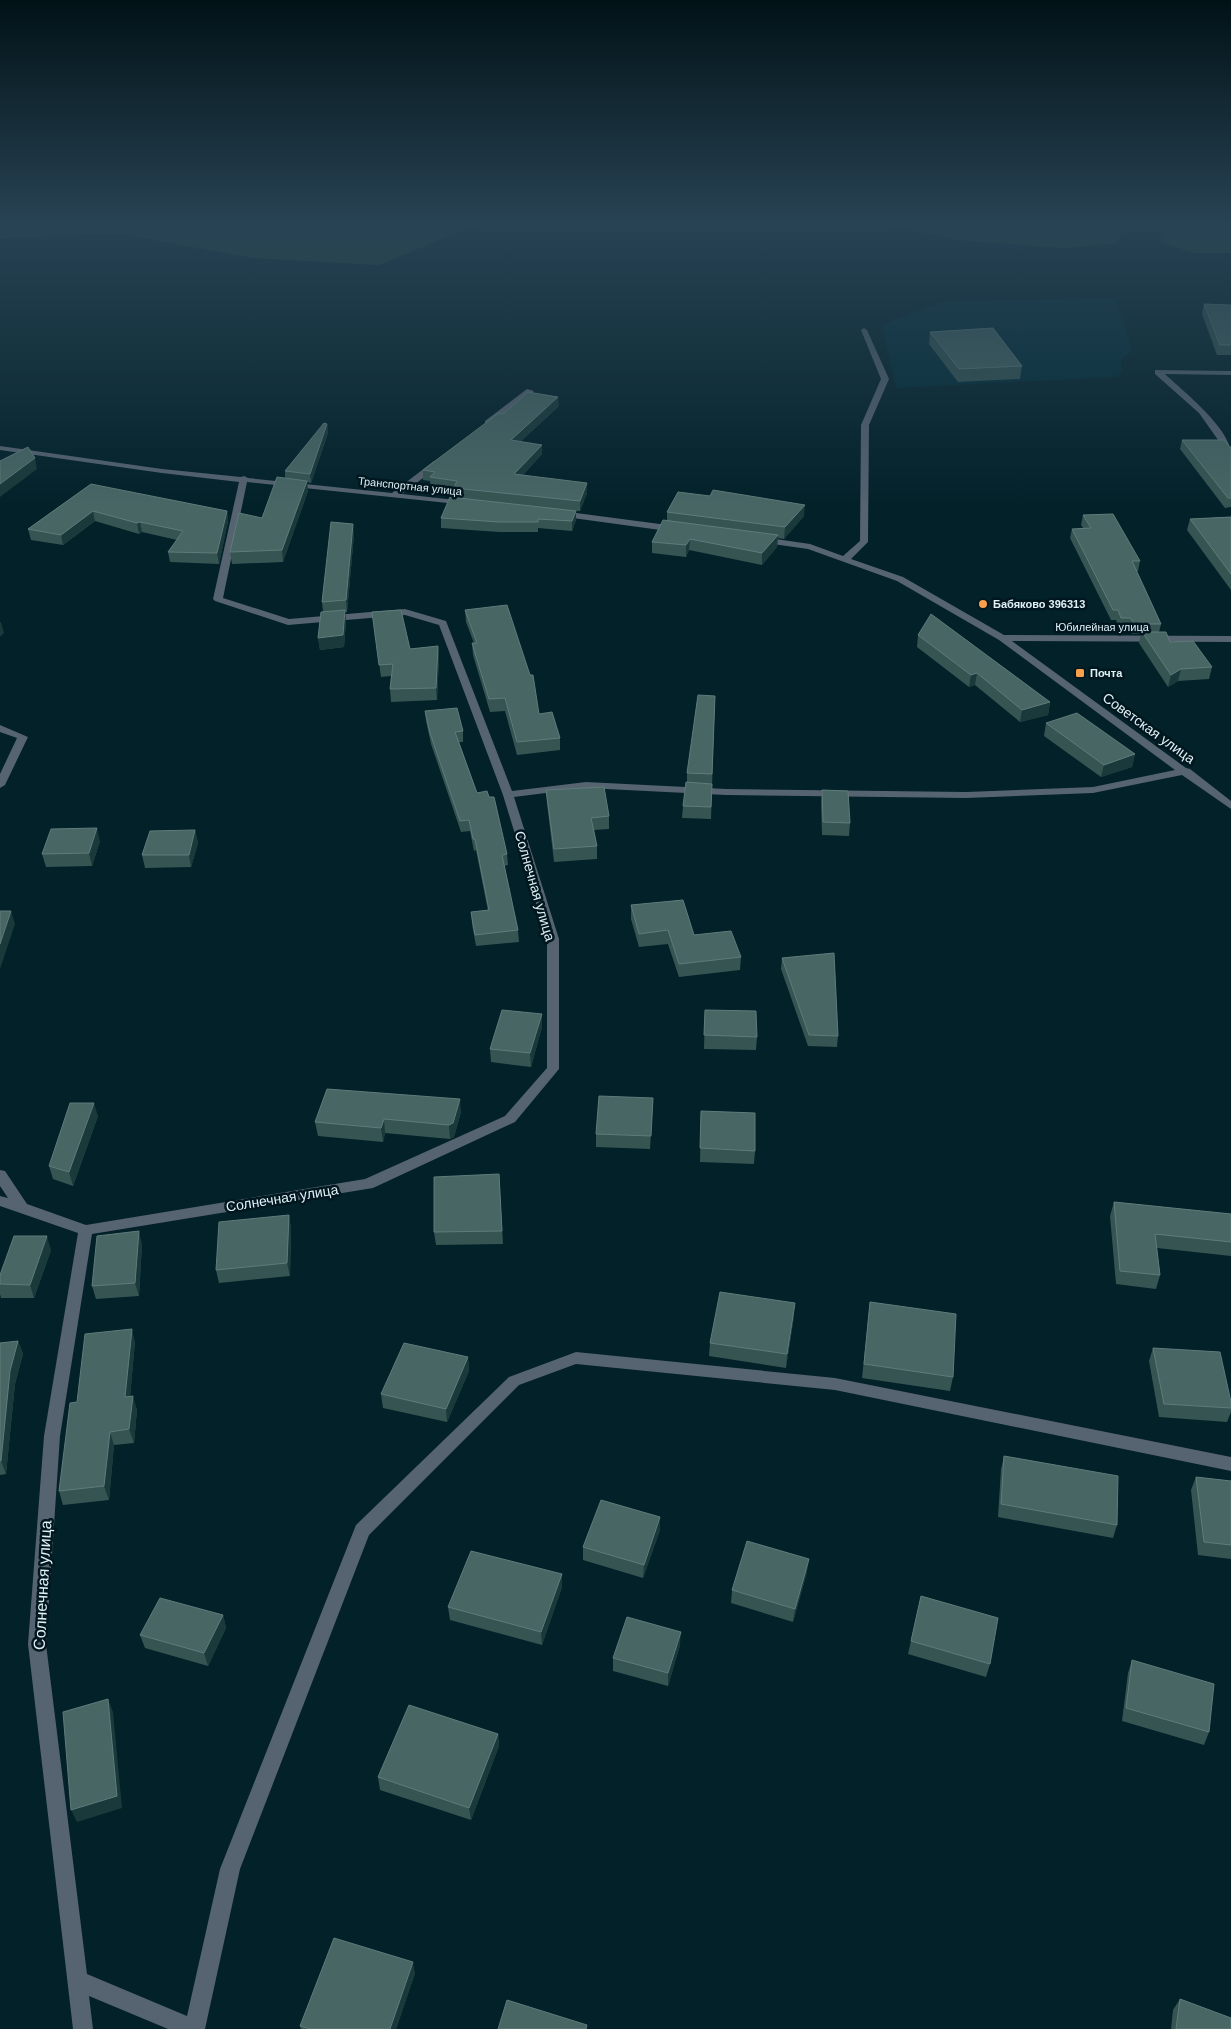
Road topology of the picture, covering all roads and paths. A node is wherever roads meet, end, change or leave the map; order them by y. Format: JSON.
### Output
{"nodes":[{"id":1,"x":864,"y":330,"type":"dead end"},
{"id":2,"x":1231,"y":373,"type":"edge"},
{"id":3,"x":530,"y":390,"type":"edge"},
{"id":4,"x":478,"y":431,"type":"edge"},
{"id":5,"x":0,"y":448,"type":"edge"},
{"id":6,"x":1231,"y":452,"type":"edge"},
{"id":7,"x":448,"y":455,"type":"edge"},
{"id":8,"x":244,"y":478,"type":"junction"},
{"id":9,"x":395,"y":495,"type":"junction"},
{"id":10,"x":473,"y":504,"type":"edge"},
{"id":11,"x":551,"y":513,"type":"edge"},
{"id":12,"x":685,"y":530,"type":"edge"},
{"id":13,"x":752,"y":539,"type":"edge"},
{"id":14,"x":845,"y":559,"type":"junction"},
{"id":15,"x":1002,"y":638,"type":"junction"},
{"id":16,"x":1231,"y":639,"type":"edge"},
{"id":17,"x":0,"y":728,"type":"edge"},
{"id":18,"x":1186,"y":771,"type":"junction"},
{"id":19,"x":0,"y":785,"type":"edge"},
{"id":20,"x":508,"y":795,"type":"junction"},
{"id":21,"x":1231,"y":806,"type":"edge"},
{"id":22,"x":0,"y":1175,"type":"edge"},
{"id":23,"x":0,"y":1201,"type":"edge"},
{"id":24,"x":22,"y":1208,"type":"junction"},
{"id":25,"x":86,"y":1230,"type":"junction"},
{"id":26,"x":1231,"y":1464,"type":"edge"},
{"id":27,"x":76,"y":1980,"type":"junction"},
{"id":28,"x":83,"y":2029,"type":"edge"},
{"id":29,"x":194,"y":2029,"type":"edge"}],
"edges":[{"from":1,"to":14,"type":"street"},
{"from":2,"to":6,"type":"street"},
{"from":3,"to":4,"type":"street"},
{"from":5,"to":8,"type":"street","name":"Транспортная улица"},
{"from":7,"to":9,"type":"street"},
{"from":8,"to":9,"type":"street","name":"Транспортная улица"},
{"from":8,"to":20,"type":"street","name":"Солнечная улица"},
{"from":9,"to":10,"type":"street","name":"Транспортная улица"},
{"from":11,"to":12,"type":"street"},
{"from":13,"to":14,"type":"street"},
{"from":14,"to":15,"type":"street"},
{"from":15,"to":16,"type":"street","name":"Юбилейная улица"},
{"from":15,"to":18,"type":"street","name":"Советская улица"},
{"from":17,"to":19,"type":"street"},
{"from":18,"to":20,"type":"street"},
{"from":18,"to":21,"type":"street","name":"Советская улица"},
{"from":20,"to":25,"type":"street","name":"Солнечная улица"},
{"from":22,"to":24,"type":"street"},
{"from":23,"to":24,"type":"street","name":"Солнечная улица"},
{"from":24,"to":25,"type":"street","name":"Солнечная улица"},
{"from":25,"to":27,"type":"street","name":"Солнечная улица"},
{"from":26,"to":29,"type":"street"},
{"from":27,"to":28,"type":"street","name":"Солнечная улица"},
{"from":27,"to":29,"type":"street"}]}
